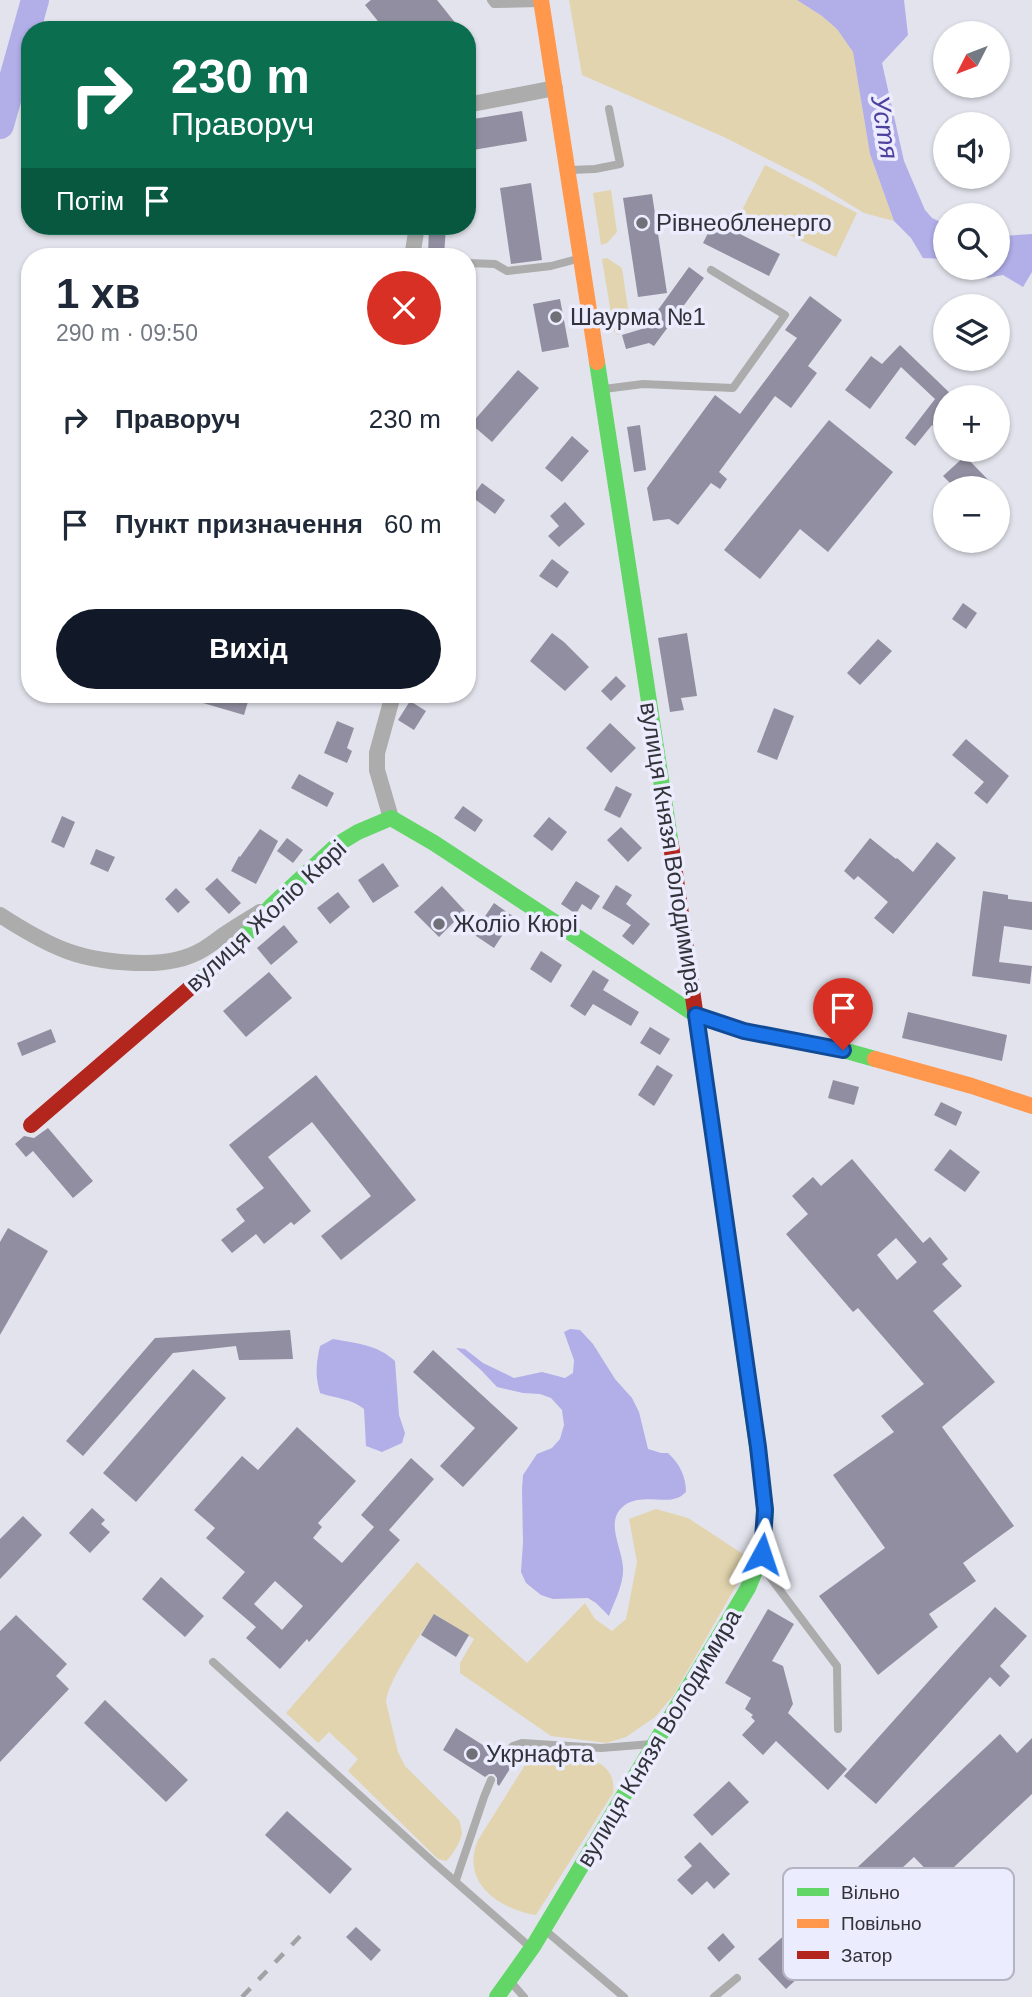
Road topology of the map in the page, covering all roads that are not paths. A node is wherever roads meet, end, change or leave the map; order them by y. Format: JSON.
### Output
{"nodes":[{"id":1,"x":491,"y":0,"type":"edge"},
{"id":2,"x":541,"y":2,"type":"edge"},
{"id":3,"x":555,"y":88,"type":"junction"},
{"id":4,"x":476,"y":103,"type":"edge"},
{"id":5,"x":609,"y":109,"type":"dead end"},
{"id":6,"x":568,"y":170,"type":"junction"},
{"id":7,"x":581,"y":258,"type":"junction"},
{"id":8,"x":476,"y":263,"type":"edge"},
{"id":9,"x":710,"y":270,"type":"dead end"},
{"id":10,"x":601,"y":390,"type":"junction"},
{"id":11,"x":391,"y":703,"type":"edge"},
{"id":12,"x":391,"y":818,"type":"junction"},
{"id":13,"x":272,"y":905,"type":"junction"},
{"id":14,"x":0,"y":915,"type":"edge"},
{"id":15,"x":696,"y":1015,"type":"junction"},
{"id":16,"x":1032,"y":1106,"type":"edge"},
{"id":17,"x":32,"y":1125,"type":"dead end"},
{"id":18,"x":758,"y":1562,"type":"junction"},
{"id":19,"x":213,"y":1662,"type":"dead end"},
{"id":20,"x":838,"y":1729,"type":"dead end"},
{"id":21,"x":655,"y":1744,"type":"junction"},
{"id":22,"x":502,"y":1758,"type":"dead end"},
{"id":23,"x":491,"y":1780,"type":"dead end"},
{"id":24,"x":456,"y":1880,"type":"junction"},
{"id":25,"x":544,"y":1929,"type":"junction"},
{"id":26,"x":532,"y":1949,"type":"junction"},
{"id":27,"x":737,"y":1978,"type":"dead end"},
{"id":28,"x":509,"y":1980,"type":"junction"},
{"id":29,"x":496,"y":1997,"type":"edge"},
{"id":30,"x":524,"y":1997,"type":"edge"},
{"id":31,"x":624,"y":1997,"type":"edge"},
{"id":32,"x":714,"y":1997,"type":"edge"}],
"edges":[{"from":1,"to":2,"type":"lane"},
{"from":2,"to":3,"type":"main road","name":"вулиця Князя Володимира"},
{"from":3,"to":4,"type":"street"},
{"from":3,"to":6,"type":"main road","name":"вулиця Князя Володимира"},
{"from":5,"to":6,"type":"lane"},
{"from":6,"to":7,"type":"main road","name":"вулиця Князя Володимира"},
{"from":7,"to":8,"type":"lane"},
{"from":7,"to":10,"type":"main road","name":"вулиця Князя Володимира"},
{"from":9,"to":10,"type":"lane"},
{"from":10,"to":15,"type":"main road","name":"вулиця Князя Володимира"},
{"from":11,"to":12,"type":"street"},
{"from":12,"to":13,"type":"main road","name":"вулиця Жоліо Кюрі"},
{"from":12,"to":15,"type":"main road"},
{"from":13,"to":14,"type":"street"},
{"from":13,"to":17,"type":"main road","name":"вулиця Жоліо Кюрі"},
{"from":15,"to":16,"type":"main road"},
{"from":15,"to":18,"type":"main road","name":"вулиця Князя Володимира"},
{"from":18,"to":20,"type":"lane"},
{"from":18,"to":21,"type":"main road","name":"вулиця Князя Володимира"},
{"from":19,"to":24,"type":"lane"},
{"from":21,"to":22,"type":"lane"},
{"from":21,"to":25,"type":"main road","name":"вулиця Князя Володимира"},
{"from":23,"to":24,"type":"lane"},
{"from":24,"to":26,"type":"lane"},
{"from":25,"to":26,"type":"main road","name":"вулиця Князя Володимира"},
{"from":25,"to":31,"type":"lane"},
{"from":26,"to":28,"type":"main road","name":"вулиця Князя Володимира"},
{"from":27,"to":32,"type":"lane"},
{"from":28,"to":29,"type":"main road","name":"вулиця Князя Володимира"},
{"from":28,"to":30,"type":"lane"}]}
